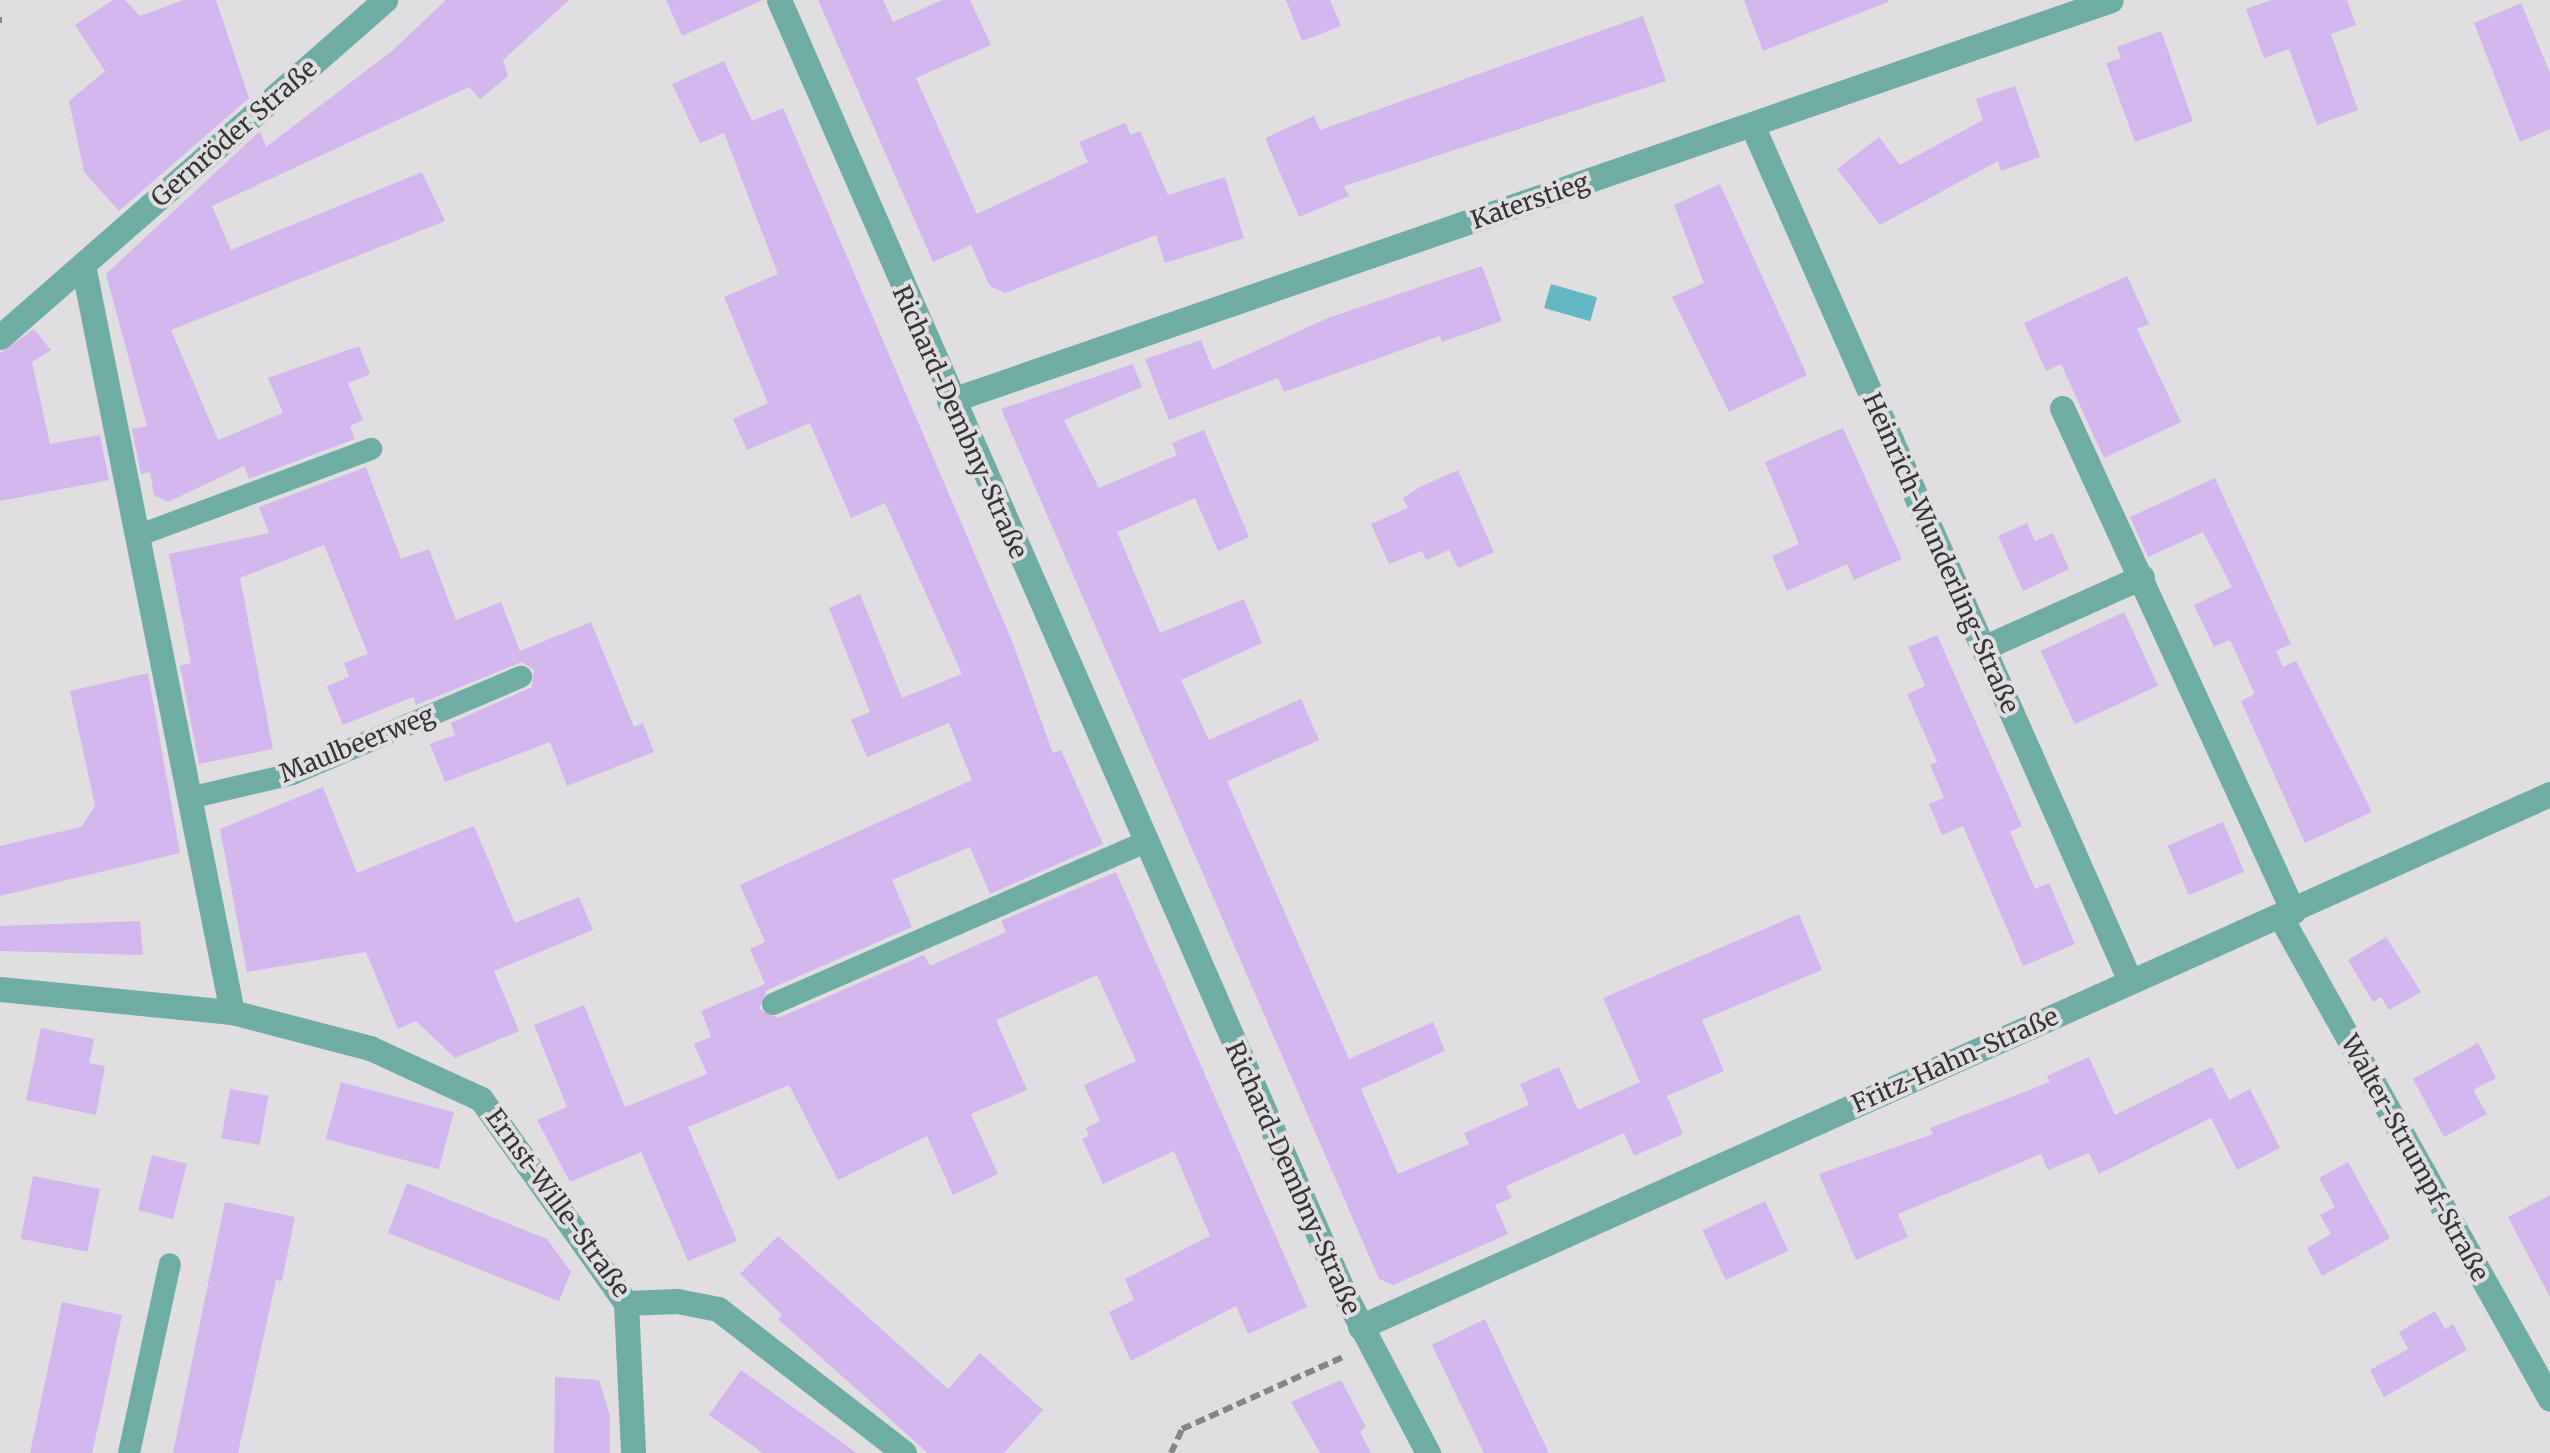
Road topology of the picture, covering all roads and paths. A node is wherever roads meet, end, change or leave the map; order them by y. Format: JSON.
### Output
{"nodes":[{"id":1,"x":385,"y":0,"type":"edge"},
{"id":2,"x":779,"y":0,"type":"edge"},
{"id":3,"x":2111,"y":0,"type":"edge"},
{"id":4,"x":1752,"y":125,"type":"junction"},
{"id":5,"x":83,"y":266,"type":"junction"},
{"id":6,"x":0,"y":337,"type":"edge"},
{"id":7,"x":949,"y":401,"type":"junction"},
{"id":8,"x":2062,"y":408,"type":"dead end"},
{"id":9,"x":371,"y":449,"type":"dead end"},
{"id":10,"x":137,"y":536,"type":"junction"},
{"id":11,"x":2142,"y":576,"type":"junction"},
{"id":12,"x":1983,"y":648,"type":"junction"},
{"id":13,"x":521,"y":677,"type":"dead end"},
{"id":14,"x":2550,"y":794,"type":"edge"},
{"id":15,"x":189,"y":798,"type":"junction"},
{"id":16,"x":1144,"y":843,"type":"junction"},
{"id":17,"x":2286,"y":913,"type":"junction"},
{"id":18,"x":2130,"y":981,"type":"junction"},
{"id":19,"x":0,"y":989,"type":"edge"},
{"id":20,"x":773,"y":1004,"type":"dead end"},
{"id":21,"x":232,"y":1012,"type":"junction"},
{"id":22,"x":170,"y":1264,"type":"dead end"},
{"id":23,"x":626,"y":1304,"type":"junction"},
{"id":24,"x":1365,"y":1336,"type":"junction"},
{"id":25,"x":2550,"y":1400,"type":"edge"},
{"id":26,"x":130,"y":1453,"type":"edge"},
{"id":27,"x":633,"y":1453,"type":"edge"},
{"id":28,"x":904,"y":1453,"type":"edge"},
{"id":29,"x":1171,"y":1453,"type":"edge"},
{"id":30,"x":1428,"y":1453,"type":"edge"}],
"edges":[{"from":1,"to":5,"type":"street","name":"Gernröder Straße"},
{"from":2,"to":7,"type":"street","name":"Richard-Dembny-Straße"},
{"from":3,"to":4,"type":"street","name":"Katerstieg"},
{"from":4,"to":7,"type":"street","name":"Katerstieg"},
{"from":4,"to":12,"type":"street","name":"Heinrich-Wunderling-Straße"},
{"from":5,"to":6,"type":"street","name":"Gernröder Straße"},
{"from":5,"to":10,"type":"street"},
{"from":7,"to":16,"type":"street","name":"Richard-Dembny-Straße"},
{"from":8,"to":11,"type":"street","name":"Walter-Strumpf-Straße"},
{"from":9,"to":10,"type":"lane"},
{"from":10,"to":15,"type":"street"},
{"from":11,"to":12,"type":"street"},
{"from":11,"to":17,"type":"street","name":"Walter-Strumpf-Straße"},
{"from":12,"to":18,"type":"street","name":"Heinrich-Wunderling-Straße"},
{"from":13,"to":15,"type":"lane","name":"Maulbeerweg"},
{"from":14,"to":17,"type":"street","name":"Fritz-Hahn-Straße"},
{"from":15,"to":21,"type":"street"},
{"from":16,"to":20,"type":"lane"},
{"from":16,"to":24,"type":"street","name":"Richard-Dembny-Straße"},
{"from":17,"to":18,"type":"street","name":"Fritz-Hahn-Straße"},
{"from":17,"to":25,"type":"street","name":"Walter-Strumpf-Straße"},
{"from":18,"to":24,"type":"street","name":"Fritz-Hahn-Straße"},
{"from":19,"to":21,"type":"street","name":"Ernst-Wille-Straße"},
{"from":21,"to":23,"type":"street","name":"Ernst-Wille-Straße"},
{"from":22,"to":26,"type":"lane"},
{"from":23,"to":27,"type":"street"},
{"from":23,"to":28,"type":"street","name":"Ernst-Wille-Straße"},
{"from":24,"to":29,"type":"path"},
{"from":24,"to":30,"type":"street","name":"Richard-Dembny-Straße"}]}
